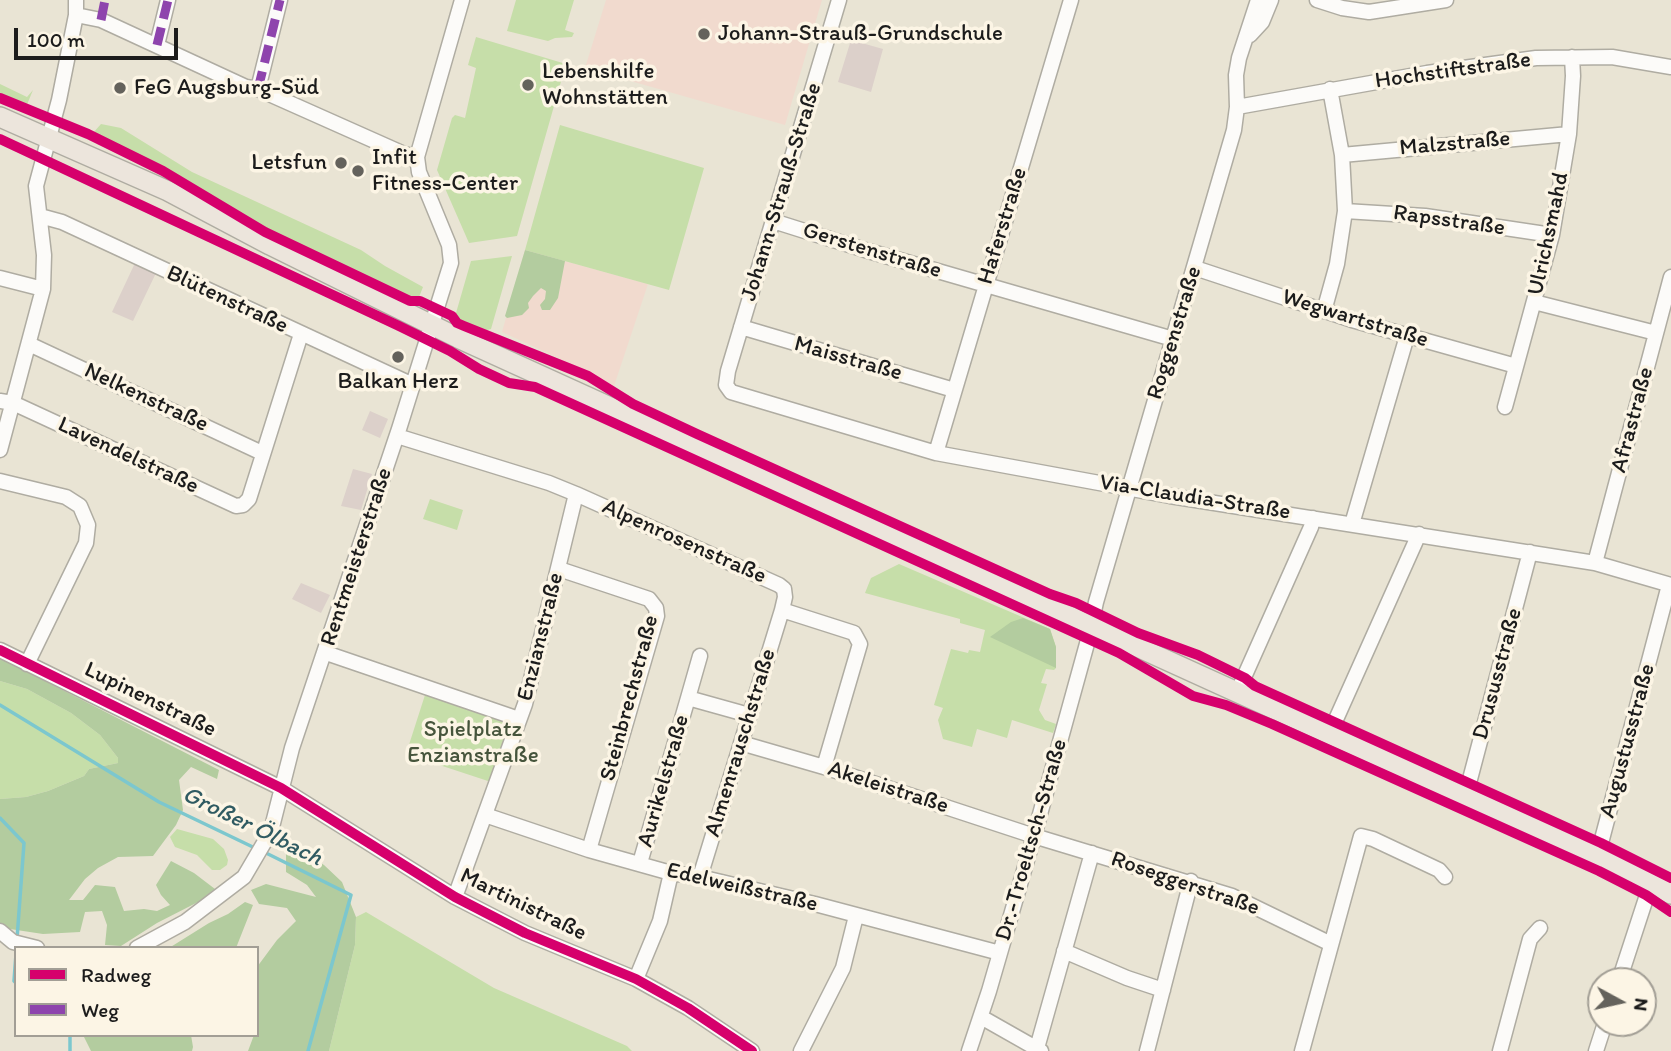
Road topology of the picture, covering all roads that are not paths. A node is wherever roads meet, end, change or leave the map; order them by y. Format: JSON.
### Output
{"nodes":[{"id":1,"x":76,"y":0,"type":"edge"},
{"id":2,"x":168,"y":0,"type":"edge"},
{"id":3,"x":280,"y":0,"type":"edge"},
{"id":4,"x":462,"y":0,"type":"edge"},
{"id":5,"x":839,"y":0,"type":"edge"},
{"id":6,"x":1071,"y":0,"type":"edge"},
{"id":7,"x":1258,"y":0,"type":"edge"},
{"id":8,"x":1270,"y":0,"type":"edge"},
{"id":9,"x":1317,"y":0,"type":"edge"},
{"id":10,"x":1446,"y":0,"type":"edge"},
{"id":11,"x":76,"y":15,"type":"junction"},
{"id":12,"x":1247,"y":38,"type":"junction"},
{"id":13,"x":157,"y":45,"type":"junction"},
{"id":14,"x":1572,"y":57,"type":"junction"},
{"id":15,"x":1671,"y":67,"type":"edge"},
{"id":16,"x":258,"y":89,"type":"junction"},
{"id":17,"x":1330,"y":89,"type":"junction"},
{"id":18,"x":1237,"y":107,"type":"junction"},
{"id":19,"x":0,"y":117,"type":"edge"},
{"id":20,"x":1569,"y":134,"type":"junction"},
{"id":21,"x":48,"y":139,"type":"junction"},
{"id":22,"x":1342,"y":155,"type":"junction"},
{"id":23,"x":417,"y":157,"type":"junction"},
{"id":24,"x":1345,"y":211,"type":"junction"},
{"id":25,"x":40,"y":216,"type":"junction"},
{"id":26,"x":773,"y":221,"type":"junction"},
{"id":27,"x":1552,"y":235,"type":"junction"},
{"id":28,"x":1195,"y":268,"type":"junction"},
{"id":29,"x":1671,"y":277,"type":"edge"},
{"id":30,"x":0,"y":278,"type":"edge"},
{"id":31,"x":986,"y":284,"type":"junction"},
{"id":32,"x":43,"y":289,"type":"junction"},
{"id":33,"x":1534,"y":302,"type":"junction"},
{"id":34,"x":1324,"y":311,"type":"junction"},
{"id":35,"x":432,"y":325,"type":"junction"},
{"id":36,"x":741,"y":327,"type":"junction"},
{"id":37,"x":1656,"y":333,"type":"junction"},
{"id":38,"x":301,"y":334,"type":"junction"},
{"id":39,"x":1408,"y":336,"type":"junction"},
{"id":40,"x":1173,"y":340,"type":"junction"},
{"id":41,"x":29,"y":344,"type":"junction"},
{"id":42,"x":1516,"y":366,"type":"junction"},
{"id":43,"x":413,"y":385,"type":"junction"},
{"id":44,"x":726,"y":385,"type":"joint"},
{"id":45,"x":954,"y":390,"type":"junction"},
{"id":46,"x":6,"y":402,"type":"edge"},
{"id":47,"x":1505,"y":408,"type":"dead end"},
{"id":48,"x":397,"y":436,"type":"junction"},
{"id":49,"x":0,"y":450,"type":"edge"},
{"id":50,"x":262,"y":453,"type":"junction"},
{"id":51,"x":936,"y":453,"type":"junction"},
{"id":52,"x":0,"y":481,"type":"edge"},
{"id":53,"x":1130,"y":489,"type":"junction"},
{"id":54,"x":576,"y":494,"type":"junction"},
{"id":55,"x":1313,"y":518,"type":"junction"},
{"id":56,"x":1352,"y":524,"type":"junction"},
{"id":57,"x":1419,"y":534,"type":"junction"},
{"id":58,"x":1530,"y":552,"type":"junction"},
{"id":59,"x":1595,"y":563,"type":"junction"},
{"id":60,"x":559,"y":569,"type":"junction"},
{"id":61,"x":1670,"y":585,"type":"edge"},
{"id":62,"x":782,"y":610,"type":"junction"},
{"id":63,"x":1091,"y":626,"type":"junction"},
{"id":64,"x":0,"y":650,"type":"edge"},
{"id":65,"x":326,"y":653,"type":"junction"},
{"id":66,"x":700,"y":656,"type":"dead end"},
{"id":67,"x":27,"y":664,"type":"junction"},
{"id":68,"x":1237,"y":693,"type":"junction"},
{"id":69,"x":688,"y":698,"type":"junction"},
{"id":70,"x":749,"y":715,"type":"junction"},
{"id":71,"x":519,"y":719,"type":"junction"},
{"id":72,"x":1329,"y":734,"type":"junction"},
{"id":73,"x":741,"y":743,"type":"junction"},
{"id":74,"x":824,"y":767,"type":"junction"},
{"id":75,"x":281,"y":788,"type":"junction"},
{"id":76,"x":1464,"y":796,"type":"junction"},
{"id":77,"x":485,"y":815,"type":"junction"},
{"id":78,"x":1034,"y":836,"type":"junction"},
{"id":79,"x":589,"y":849,"type":"junction"},
{"id":80,"x":1093,"y":853,"type":"junction"},
{"id":81,"x":1595,"y":855,"type":"junction"},
{"id":82,"x":640,"y":863,"type":"junction"},
{"id":83,"x":671,"y":873,"type":"junction"},
{"id":84,"x":700,"y":877,"type":"junction"},
{"id":85,"x":1445,"y":877,"type":"dead end"},
{"id":86,"x":1191,"y":881,"type":"junction"},
{"id":87,"x":1651,"y":883,"type":"junction"},
{"id":88,"x":1671,"y":894,"type":"edge"},
{"id":89,"x":455,"y":897,"type":"junction"},
{"id":90,"x":856,"y":916,"type":"junction"},
{"id":91,"x":1540,"y":928,"type":"dead end"},
{"id":92,"x":0,"y":931,"type":"edge"},
{"id":93,"x":1331,"y":944,"type":"junction"},
{"id":94,"x":29,"y":946,"type":"edge"},
{"id":95,"x":141,"y":946,"type":"edge"},
{"id":96,"x":1064,"y":951,"type":"junction"},
{"id":97,"x":1000,"y":953,"type":"junction"},
{"id":98,"x":1624,"y":967,"type":"edge"},
{"id":99,"x":636,"y":979,"type":"junction"},
{"id":100,"x":1163,"y":990,"type":"junction"},
{"id":101,"x":981,"y":1017,"type":"junction"},
{"id":102,"x":1039,"y":1050,"type":"edge"},
{"id":103,"x":752,"y":1051,"type":"edge"},
{"id":104,"x":801,"y":1051,"type":"edge"},
{"id":105,"x":969,"y":1051,"type":"edge"},
{"id":106,"x":1147,"y":1051,"type":"edge"},
{"id":107,"x":1302,"y":1051,"type":"edge"},
{"id":108,"x":1500,"y":1051,"type":"edge"}],
"edges":[{"from":1,"to":11,"type":"street"},
{"from":2,"to":13,"type":"street"},
{"from":3,"to":16,"type":"street"},
{"from":4,"to":23,"type":"street"},
{"from":5,"to":26,"type":"street","name":"Johann-Strauß-Straße"},
{"from":6,"to":31,"type":"street","name":"Haferstraße"},
{"from":7,"to":12,"type":"street","name":"Roggenstraße"},
{"from":8,"to":12,"type":"street","name":"Roggenstraße"},
{"from":9,"to":10,"type":"street"},
{"from":11,"to":13,"type":"street"},
{"from":11,"to":21,"type":"street"},
{"from":12,"to":18,"type":"street","name":"Roggenstraße"},
{"from":13,"to":16,"type":"street"},
{"from":14,"to":15,"type":"street","name":"Hochstiftstraße"},
{"from":14,"to":17,"type":"street","name":"Hochstiftstraße"},
{"from":14,"to":20,"type":"street","name":"Ulrichsmahd"},
{"from":16,"to":23,"type":"street"},
{"from":17,"to":18,"type":"street","name":"Hochstiftstraße"},
{"from":17,"to":22,"type":"street"},
{"from":18,"to":28,"type":"street","name":"Roggenstraße"},
{"from":19,"to":21,"type":"main road"},
{"from":20,"to":22,"type":"street","name":"Malzstraße"},
{"from":20,"to":27,"type":"street","name":"Ulrichsmahd"},
{"from":21,"to":25,"type":"street"},
{"from":21,"to":35,"type":"main road"},
{"from":22,"to":24,"type":"street"},
{"from":23,"to":35,"type":"street","name":"Rentmeisterstraße"},
{"from":24,"to":27,"type":"street","name":"Rapsstraße"},
{"from":24,"to":34,"type":"street"},
{"from":25,"to":32,"type":"street"},
{"from":25,"to":38,"type":"street","name":"Blütenstraße"},
{"from":26,"to":31,"type":"street","name":"Gerstenstraße"},
{"from":26,"to":36,"type":"street","name":"Johann-Strauß-Straße"},
{"from":27,"to":33,"type":"street","name":"Ulrichsmahd"},
{"from":28,"to":34,"type":"street","name":"Wegwartstraße"},
{"from":28,"to":40,"type":"street","name":"Roggenstraße"},
{"from":29,"to":37,"type":"street","name":"Afrastraße"},
{"from":30,"to":32,"type":"street"},
{"from":31,"to":40,"type":"street","name":"Gerstenstraße"},
{"from":31,"to":45,"type":"street","name":"Haferstraße"},
{"from":32,"to":41,"type":"street"},
{"from":33,"to":37,"type":"street"},
{"from":33,"to":42,"type":"street","name":"Ulrichsmahd"},
{"from":34,"to":39,"type":"street","name":"Wegwartstraße"},
{"from":35,"to":43,"type":"street","name":"Rentmeisterstraße"},
{"from":35,"to":63,"type":"main road"},
{"from":36,"to":44,"type":"street","name":"Johann-Strauß-Straße"},
{"from":36,"to":45,"type":"street","name":"Maisstraße"},
{"from":37,"to":59,"type":"street","name":"Afrastraße"},
{"from":38,"to":43,"type":"street","name":"Blütenstraße"},
{"from":38,"to":50,"type":"street"},
{"from":39,"to":42,"type":"street","name":"Wegwartstraße"},
{"from":39,"to":56,"type":"street"},
{"from":40,"to":53,"type":"street","name":"Roggenstraße"},
{"from":41,"to":46,"type":"street"},
{"from":41,"to":50,"type":"street","name":"Nelkenstraße"},
{"from":42,"to":47,"type":"street","name":"Ulrichsmahd"},
{"from":43,"to":48,"type":"street","name":"Rentmeisterstraße"},
{"from":44,"to":51,"type":"street","name":"Via-Claudia-Straße"},
{"from":45,"to":51,"type":"street","name":"Haferstraße"},
{"from":46,"to":49,"type":"street"},
{"from":46,"to":50,"type":"street","name":"Lavendelstraße"},
{"from":48,"to":54,"type":"street","name":"Alpenrosenstraße"},
{"from":48,"to":65,"type":"street","name":"Rentmeisterstraße"},
{"from":51,"to":53,"type":"street","name":"Via-Claudia-Straße"},
{"from":52,"to":67,"type":"street"},
{"from":53,"to":55,"type":"street","name":"Via-Claudia-Straße"},
{"from":53,"to":63,"type":"street","name":"Roggenstraße"},
{"from":54,"to":60,"type":"street","name":"Enzianstraße"},
{"from":54,"to":62,"type":"street","name":"Alpenrosenstraße"},
{"from":55,"to":56,"type":"street","name":"Via-Claudia-Straße"},
{"from":55,"to":68,"type":"street"},
{"from":56,"to":57,"type":"street","name":"Via-Claudia-Straße"},
{"from":57,"to":58,"type":"street","name":"Via-Claudia-Straße"},
{"from":57,"to":72,"type":"street"},
{"from":58,"to":59,"type":"street","name":"Via-Claudia-Straße"},
{"from":58,"to":76,"type":"street","name":"Drususstraße"},
{"from":59,"to":61,"type":"street","name":"Via-Claudia-Straße"},
{"from":60,"to":71,"type":"street","name":"Enzianstraße"},
{"from":60,"to":79,"type":"street","name":"Steinbrechstraße"},
{"from":61,"to":81,"type":"street","name":"Augustusstraße"},
{"from":62,"to":70,"type":"street","name":"Almenrauschstraße"},
{"from":62,"to":74,"type":"street","name":"Alpenrosenstraße"},
{"from":63,"to":68,"type":"main road"},
{"from":63,"to":78,"type":"street","name":"Dr.-Troeltsch-Straße"},
{"from":64,"to":67,"type":"street","name":"Lupinenstraße"},
{"from":65,"to":71,"type":"street"},
{"from":65,"to":75,"type":"street","name":"Rentmeisterstraße"},
{"from":66,"to":69,"type":"street","name":"Aurikelstraße"},
{"from":67,"to":75,"type":"street","name":"Lupinenstraße"},
{"from":68,"to":72,"type":"main road"},
{"from":69,"to":70,"type":"street","name":"Aurikelstraße"},
{"from":69,"to":82,"type":"street","name":"Aurikelstraße"},
{"from":70,"to":73,"type":"street","name":"Almenrauschstraße"},
{"from":71,"to":77,"type":"street","name":"Enzianstraße"},
{"from":72,"to":76,"type":"main road"},
{"from":73,"to":74,"type":"street","name":"Akeleistraße"},
{"from":73,"to":84,"type":"street","name":"Almenrauschstraße"},
{"from":74,"to":78,"type":"street","name":"Akeleistraße"},
{"from":75,"to":89,"type":"street","name":"Martinistraße"},
{"from":75,"to":95,"type":"street"},
{"from":76,"to":81,"type":"main road"},
{"from":77,"to":79,"type":"street","name":"Edelweißstraße"},
{"from":77,"to":89,"type":"street","name":"Enzianstraße"},
{"from":78,"to":80,"type":"street","name":"Roseggerstraße"},
{"from":78,"to":97,"type":"street","name":"Dr.-Troeltsch-Straße"},
{"from":79,"to":82,"type":"street","name":"Edelweißstraße"},
{"from":80,"to":86,"type":"street","name":"Roseggerstraße"},
{"from":80,"to":96,"type":"street"},
{"from":81,"to":87,"type":"main road"},
{"from":82,"to":83,"type":"street","name":"Edelweißstraße"},
{"from":83,"to":84,"type":"street","name":"Edelweißstraße"},
{"from":83,"to":99,"type":"street"},
{"from":84,"to":90,"type":"street","name":"Edelweißstraße"},
{"from":85,"to":93,"type":"street"},
{"from":86,"to":93,"type":"street","name":"Roseggerstraße"},
{"from":86,"to":100,"type":"street"},
{"from":87,"to":88,"type":"main road"},
{"from":87,"to":98,"type":"street"},
{"from":89,"to":99,"type":"street","name":"Martinistraße"},
{"from":90,"to":97,"type":"street","name":"Edelweißstraße"},
{"from":90,"to":104,"type":"street"},
{"from":91,"to":108,"type":"street"},
{"from":92,"to":94,"type":"street"},
{"from":93,"to":107,"type":"street"},
{"from":96,"to":100,"type":"street"},
{"from":96,"to":102,"type":"street"},
{"from":97,"to":101,"type":"street","name":"Dr.-Troeltsch-Straße"},
{"from":99,"to":103,"type":"street","name":"Martinistraße"},
{"from":100,"to":106,"type":"street"},
{"from":101,"to":102,"type":"street"},
{"from":101,"to":105,"type":"street","name":"Dr.-Troeltsch-Straße"}]}
